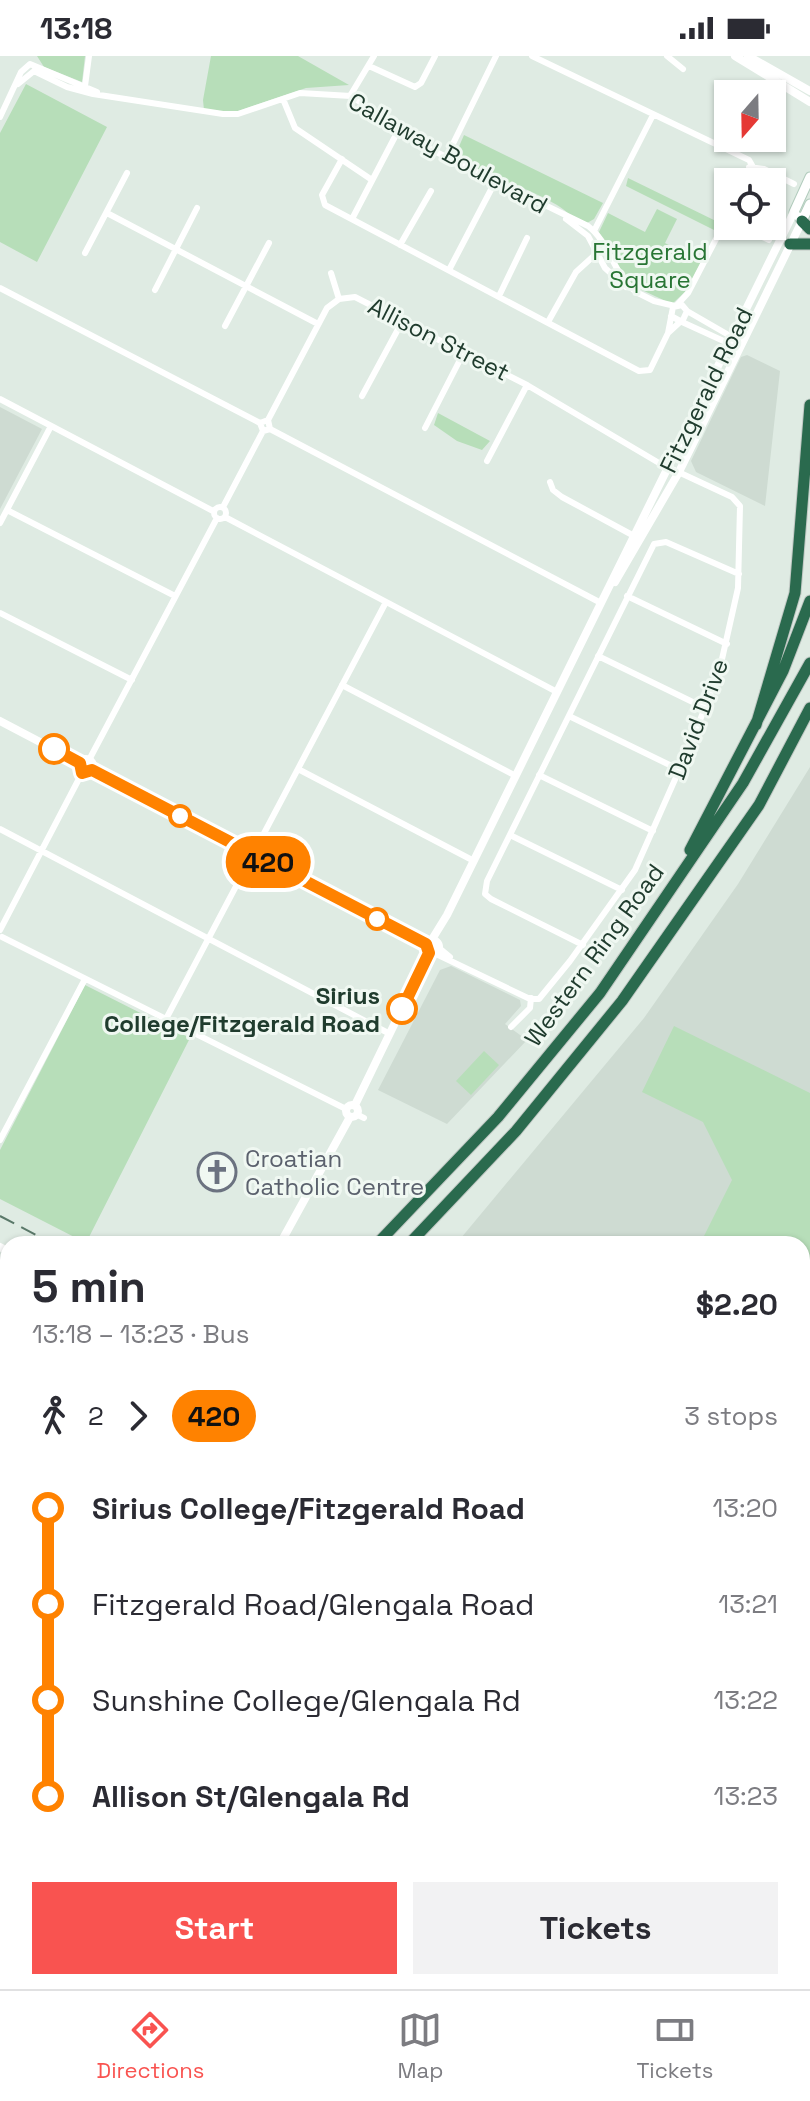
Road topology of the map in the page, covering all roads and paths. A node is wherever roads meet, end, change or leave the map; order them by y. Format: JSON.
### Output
{"nodes":[{"id":1,"x":89,"y":56,"type":"edge"},
{"id":2,"x":374,"y":56,"type":"edge"},
{"id":3,"x":435,"y":56,"type":"edge"},
{"id":4,"x":496,"y":56,"type":"edge"},
{"id":5,"x":532,"y":56,"type":"edge"},
{"id":6,"x":667,"y":56,"type":"edge"},
{"id":7,"x":735,"y":56,"type":"edge"},
{"id":8,"x":748,"y":56,"type":"edge"},
{"id":9,"x":33,"y":62,"type":"edge"},
{"id":10,"x":369,"y":66,"type":"junction"},
{"id":11,"x":683,"y":69,"type":"dead end"},
{"id":12,"x":84,"y":86,"type":"junction"},
{"id":13,"x":810,"y":91,"type":"edge"},
{"id":14,"x":350,"y":96,"type":"junction"},
{"id":15,"x":283,"y":99,"type":"junction"},
{"id":16,"x":810,"y":102,"type":"edge"},
{"id":17,"x":653,"y":115,"type":"junction"},
{"id":18,"x":0,"y":117,"type":"edge"},
{"id":19,"x":399,"y":129,"type":"junction"},
{"id":20,"x":446,"y":158,"type":"junction"},
{"id":21,"x":342,"y":159,"type":"junction"},
{"id":22,"x":750,"y":167,"type":"joint"},
{"id":23,"x":127,"y":173,"type":"dead end"},
{"id":24,"x":810,"y":177,"type":"edge"},
{"id":25,"x":372,"y":180,"type":"junction"},
{"id":26,"x":495,"y":182,"type":"junction"},
{"id":27,"x":794,"y":184,"type":"dead end"},
{"id":28,"x":431,"y":191,"type":"dead end"},
{"id":29,"x":197,"y":208,"type":"dead end"},
{"id":30,"x":107,"y":213,"type":"junction"},
{"id":31,"x":805,"y":216,"type":"edge"},
{"id":32,"x":352,"y":219,"type":"junction"},
{"id":33,"x":591,"y":232,"type":"junction"},
{"id":34,"x":527,"y":238,"type":"dead end"},
{"id":35,"x":716,"y":240,"type":"edge"},
{"id":36,"x":269,"y":243,"type":"dead end"},
{"id":37,"x":790,"y":244,"type":"junction"},
{"id":38,"x":810,"y":244,"type":"edge"},
{"id":39,"x":400,"y":245,"type":"junction"},
{"id":40,"x":176,"y":250,"type":"junction"},
{"id":41,"x":598,"y":252,"type":"junction"},
{"id":42,"x":85,"y":253,"type":"dead end"},
{"id":43,"x":608,"y":254,"type":"junction"},
{"id":44,"x":602,"y":260,"type":"junction"},
{"id":45,"x":584,"y":264,"type":"junction"},
{"id":46,"x":449,"y":270,"type":"junction"},
{"id":47,"x":331,"y":273,"type":"dead end"},
{"id":48,"x":246,"y":286,"type":"junction"},
{"id":49,"x":0,"y":288,"type":"edge"},
{"id":50,"x":155,"y":290,"type":"dead end"},
{"id":51,"x":636,"y":292,"type":"junction"},
{"id":52,"x":688,"y":293,"type":"junction"},
{"id":53,"x":499,"y":296,"type":"junction"},
{"id":54,"x":339,"y":299,"type":"junction"},
{"id":55,"x":654,"y":301,"type":"junction"},
{"id":56,"x":676,"y":305,"type":"junction"},
{"id":57,"x":687,"y":310,"type":"junction"},
{"id":58,"x":670,"y":316,"type":"junction"},
{"id":59,"x":403,"y":320,"type":"junction"},
{"id":60,"x":548,"y":322,"type":"junction"},
{"id":61,"x":681,"y":322,"type":"junction"},
{"id":62,"x":318,"y":324,"type":"junction"},
{"id":63,"x":225,"y":326,"type":"dead end"},
{"id":64,"x":668,"y":333,"type":"junction"},
{"id":65,"x":730,"y":340,"type":"junction"},
{"id":66,"x":740,"y":346,"type":"junction"},
{"id":67,"x":464,"y":352,"type":"junction"},
{"id":68,"x":527,"y":385,"type":"junction"},
{"id":69,"x":362,"y":396,"type":"dead end"},
{"id":70,"x":0,"y":399,"type":"edge"},
{"id":71,"x":810,"y":405,"type":"edge"},
{"id":72,"x":51,"y":426,"type":"junction"},
{"id":73,"x":265,"y":426,"type":"junction"},
{"id":74,"x":425,"y":428,"type":"dead end"},
{"id":75,"x":487,"y":461,"type":"dead end"},
{"id":76,"x":663,"y":465,"type":"junction"},
{"id":77,"x":679,"y":472,"type":"junction"},
{"id":78,"x":550,"y":482,"type":"dead end"},
{"id":79,"x":7,"y":510,"type":"junction"},
{"id":80,"x":218,"y":515,"type":"junction"},
{"id":81,"x":0,"y":523,"type":"edge"},
{"id":82,"x":637,"y":526,"type":"junction"},
{"id":83,"x":621,"y":529,"type":"junction"},
{"id":84,"x":648,"y":529,"type":"junction"},
{"id":85,"x":632,"y":536,"type":"junction"},
{"id":86,"x":739,"y":574,"type":"junction"},
{"id":87,"x":175,"y":596,"type":"junction"},
{"id":88,"x":627,"y":596,"type":"junction"},
{"id":89,"x":810,"y":601,"type":"edge"},
{"id":90,"x":386,"y":602,"type":"junction"},
{"id":91,"x":601,"y":603,"type":"junction"},
{"id":92,"x":0,"y":613,"type":"edge"},
{"id":93,"x":727,"y":644,"type":"junction"},
{"id":94,"x":598,"y":656,"type":"junction"},
{"id":95,"x":810,"y":663,"type":"edge"},
{"id":96,"x":132,"y":680,"type":"junction"},
{"id":97,"x":342,"y":685,"type":"junction"},
{"id":98,"x":557,"y":692,"type":"junction"},
{"id":99,"x":705,"y":708,"type":"junction"},
{"id":100,"x":810,"y":708,"type":"edge"},
{"id":101,"x":569,"y":716,"type":"junction"},
{"id":102,"x":0,"y":721,"type":"edge"},
{"id":103,"x":756,"y":725,"type":"junction"},
{"id":104,"x":84,"y":765,"type":"junction"},
{"id":105,"x":298,"y":769,"type":"junction"},
{"id":106,"x":680,"y":770,"type":"junction"},
{"id":107,"x":539,"y":775,"type":"junction"},
{"id":108,"x":516,"y":776,"type":"junction"},
{"id":109,"x":0,"y":829,"type":"edge"},
{"id":110,"x":653,"y":831,"type":"junction"},
{"id":111,"x":510,"y":835,"type":"junction"},
{"id":112,"x":41,"y":851,"type":"junction"},
{"id":113,"x":254,"y":854,"type":"junction"},
{"id":114,"x":474,"y":861,"type":"junction"},
{"id":115,"x":675,"y":879,"type":"junction"},
{"id":116,"x":622,"y":890,"type":"junction"},
{"id":117,"x":0,"y":934,"type":"edge"},
{"id":118,"x":209,"y":939,"type":"junction"},
{"id":119,"x":583,"y":945,"type":"junction"},
{"id":120,"x":433,"y":947,"type":"junction"},
{"id":121,"x":85,"y":979,"type":"junction"},
{"id":122,"x":530,"y":998,"type":"junction"},
{"id":123,"x":166,"y":1019,"type":"junction"},
{"id":124,"x":511,"y":1027,"type":"dead end"},
{"id":125,"x":390,"y":1034,"type":"junction"},
{"id":126,"x":355,"y":1113,"type":"junction"},
{"id":127,"x":0,"y":1140,"type":"edge"},
{"id":128,"x":285,"y":1236,"type":"edge"},
{"id":129,"x":385,"y":1236,"type":"edge"},
{"id":130,"x":417,"y":1236,"type":"edge"}],
"edges":[{"from":1,"to":12,"type":"street"},
{"from":2,"to":10,"type":"street"},
{"from":3,"to":10,"type":"street"},
{"from":4,"to":20,"type":"street"},
{"from":5,"to":17,"type":"street"},
{"from":6,"to":11,"type":"street"},
{"from":7,"to":16,"type":"street"},
{"from":8,"to":13,"type":"street"},
{"from":9,"to":12,"type":"street","name":"Callaway Boulevard"},
{"from":9,"to":18,"type":"street"},
{"from":10,"to":14,"type":"street"},
{"from":12,"to":15,"type":"street","name":"Callaway Boulevard"},
{"from":14,"to":15,"type":"street","name":"Callaway Boulevard"},
{"from":14,"to":19,"type":"street","name":"Callaway Boulevard"},
{"from":15,"to":21,"type":"street"},
{"from":17,"to":22,"type":"street"},
{"from":17,"to":33,"type":"street"},
{"from":19,"to":20,"type":"street","name":"Callaway Boulevard"},
{"from":19,"to":25,"type":"street"},
{"from":20,"to":26,"type":"street","name":"Callaway Boulevard"},
{"from":21,"to":25,"type":"street"},
{"from":21,"to":32,"type":"street"},
{"from":22,"to":27,"type":"street"},
{"from":23,"to":30,"type":"street"},
{"from":24,"to":31,"type":"main road","name":"Fitzgerald Road"},
{"from":25,"to":32,"type":"street"},
{"from":26,"to":33,"type":"street","name":"Callaway Boulevard"},
{"from":26,"to":46,"type":"street"},
{"from":28,"to":39,"type":"street"},
{"from":29,"to":40,"type":"street"},
{"from":30,"to":40,"type":"street"},
{"from":30,"to":42,"type":"street"},
{"from":31,"to":37,"type":"street","name":"Fitzgerald Road"},
{"from":31,"to":65,"type":"street","name":"Fitzgerald Road"},
{"from":32,"to":39,"type":"street"},
{"from":33,"to":41,"type":"street","name":"Callaway Boulevard"},
{"from":33,"to":43,"type":"street","name":"Callaway Boulevard"},
{"from":34,"to":53,"type":"street"},
{"from":35,"to":52,"type":"street"},
{"from":36,"to":48,"type":"street"},
{"from":37,"to":38,"type":"highway"},
{"from":37,"to":66,"type":"street","name":"Fitzgerald Road"},
{"from":39,"to":46,"type":"street"},
{"from":40,"to":48,"type":"street"},
{"from":40,"to":50,"type":"street"},
{"from":41,"to":44,"type":"street","name":"Callaway Boulevard"},
{"from":41,"to":45,"type":"street"},
{"from":43,"to":44,"type":"street"},
{"from":43,"to":51,"type":"street","name":"Callaway Boulevard"},
{"from":44,"to":45,"type":"street"},
{"from":44,"to":51,"type":"street","name":"Callaway Boulevard"},
{"from":45,"to":60,"type":"street"},
{"from":46,"to":53,"type":"street"},
{"from":47,"to":54,"type":"street"},
{"from":48,"to":62,"type":"street"},
{"from":48,"to":63,"type":"street"},
{"from":49,"to":73,"type":"street"},
{"from":51,"to":55,"type":"street","name":"Callaway Boulevard"},
{"from":52,"to":56,"type":"street"},
{"from":52,"to":57,"type":"street"},
{"from":53,"to":60,"type":"street"},
{"from":54,"to":59,"type":"street","name":"Allison Street"},
{"from":54,"to":62,"type":"street","name":"Allison Street"},
{"from":55,"to":56,"type":"street","name":"Callaway Boulevard"},
{"from":55,"to":58,"type":"street","name":"Callaway Boulevard"},
{"from":56,"to":57,"type":"street","name":"Callaway Boulevard"},
{"from":56,"to":58,"type":"street"},
{"from":57,"to":61,"type":"street"},
{"from":57,"to":65,"type":"street"},
{"from":58,"to":61,"type":"street","name":"Callaway Boulevard"},
{"from":58,"to":64,"type":"street"},
{"from":59,"to":67,"type":"street","name":"Allison Street"},
{"from":59,"to":69,"type":"street"},
{"from":60,"to":64,"type":"street"},
{"from":61,"to":64,"type":"street"},
{"from":61,"to":65,"type":"street"},
{"from":62,"to":73,"type":"street","name":"Allison Street"},
{"from":65,"to":66,"type":"street"},
{"from":65,"to":76,"type":"street","name":"Fitzgerald Road"},
{"from":66,"to":77,"type":"street","name":"Fitzgerald Road"},
{"from":67,"to":68,"type":"street","name":"Allison Street"},
{"from":67,"to":74,"type":"street"},
{"from":68,"to":75,"type":"street"},
{"from":68,"to":76,"type":"street","name":"Allison Street"},
{"from":70,"to":72,"type":"street"},
{"from":71,"to":103,"type":"highway"},
{"from":72,"to":79,"type":"street"},
{"from":72,"to":80,"type":"street"},
{"from":73,"to":80,"type":"street","name":"Allison Street"},
{"from":73,"to":91,"type":"street"},
{"from":76,"to":77,"type":"street","name":"David Drive"},
{"from":76,"to":82,"type":"street","name":"Fitzgerald Road"},
{"from":77,"to":84,"type":"street","name":"Fitzgerald Road"},
{"from":77,"to":86,"type":"street","name":"David Drive"},
{"from":78,"to":83,"type":"street"},
{"from":79,"to":81,"type":"street"},
{"from":79,"to":87,"type":"street"},
{"from":80,"to":87,"type":"street"},
{"from":80,"to":90,"type":"street"},
{"from":82,"to":83,"type":"street"},
{"from":82,"to":85,"type":"street","name":"Fitzgerald Road"},
{"from":83,"to":85,"type":"street"},
{"from":84,"to":85,"type":"street"},
{"from":84,"to":91,"type":"street","name":"Fitzgerald Road"},
{"from":85,"to":91,"type":"street","name":"Fitzgerald Road"},
{"from":86,"to":88,"type":"street"},
{"from":86,"to":93,"type":"street","name":"David Drive"},
{"from":87,"to":96,"type":"street"},
{"from":88,"to":93,"type":"street"},
{"from":88,"to":94,"type":"street"},
{"from":89,"to":103,"type":"highway"},
{"from":90,"to":97,"type":"street"},
{"from":90,"to":98,"type":"street"},
{"from":91,"to":98,"type":"street","name":"Fitzgerald Road"},
{"from":92,"to":96,"type":"street"},
{"from":93,"to":99,"type":"street","name":"David Drive"},
{"from":94,"to":99,"type":"street"},
{"from":94,"to":101,"type":"street"},
{"from":95,"to":115,"type":"highway","name":"Western Ring Road"},
{"from":96,"to":104,"type":"street"},
{"from":97,"to":105,"type":"street"},
{"from":97,"to":108,"type":"street"},
{"from":98,"to":108,"type":"street","name":"Fitzgerald Road"},
{"from":99,"to":106,"type":"street","name":"David Drive"},
{"from":100,"to":130,"type":"highway","name":"Western Ring Road"},
{"from":101,"to":106,"type":"street"},
{"from":101,"to":107,"type":"street"},
{"from":102,"to":104,"type":"street"},
{"from":103,"to":115,"type":"highway"},
{"from":104,"to":112,"type":"street"},
{"from":104,"to":113,"type":"street"},
{"from":105,"to":113,"type":"street"},
{"from":105,"to":114,"type":"street"},
{"from":106,"to":110,"type":"street","name":"David Drive"},
{"from":107,"to":110,"type":"street"},
{"from":107,"to":111,"type":"street"},
{"from":108,"to":114,"type":"street","name":"Fitzgerald Road"},
{"from":109,"to":112,"type":"street"},
{"from":110,"to":116,"type":"street","name":"David Drive"},
{"from":111,"to":116,"type":"street"},
{"from":111,"to":119,"type":"street"},
{"from":112,"to":117,"type":"street"},
{"from":112,"to":118,"type":"street"},
{"from":113,"to":118,"type":"street"},
{"from":113,"to":120,"type":"street"},
{"from":114,"to":120,"type":"street","name":"Fitzgerald Road"},
{"from":115,"to":129,"type":"highway","name":"Western Ring Road"},
{"from":116,"to":119,"type":"street","name":"David Drive"},
{"from":117,"to":121,"type":"street"},
{"from":118,"to":123,"type":"street"},
{"from":118,"to":125,"type":"street"},
{"from":119,"to":122,"type":"street","name":"David Drive"},
{"from":120,"to":122,"type":"street"},
{"from":120,"to":125,"type":"street","name":"Fitzgerald Road"},
{"from":121,"to":123,"type":"street"},
{"from":121,"to":127,"type":"street"},
{"from":122,"to":124,"type":"street"},
{"from":123,"to":126,"type":"street"},
{"from":125,"to":126,"type":"street","name":"Fitzgerald Road"},
{"from":126,"to":128,"type":"street","name":"Fitzgerald Road"}]}
